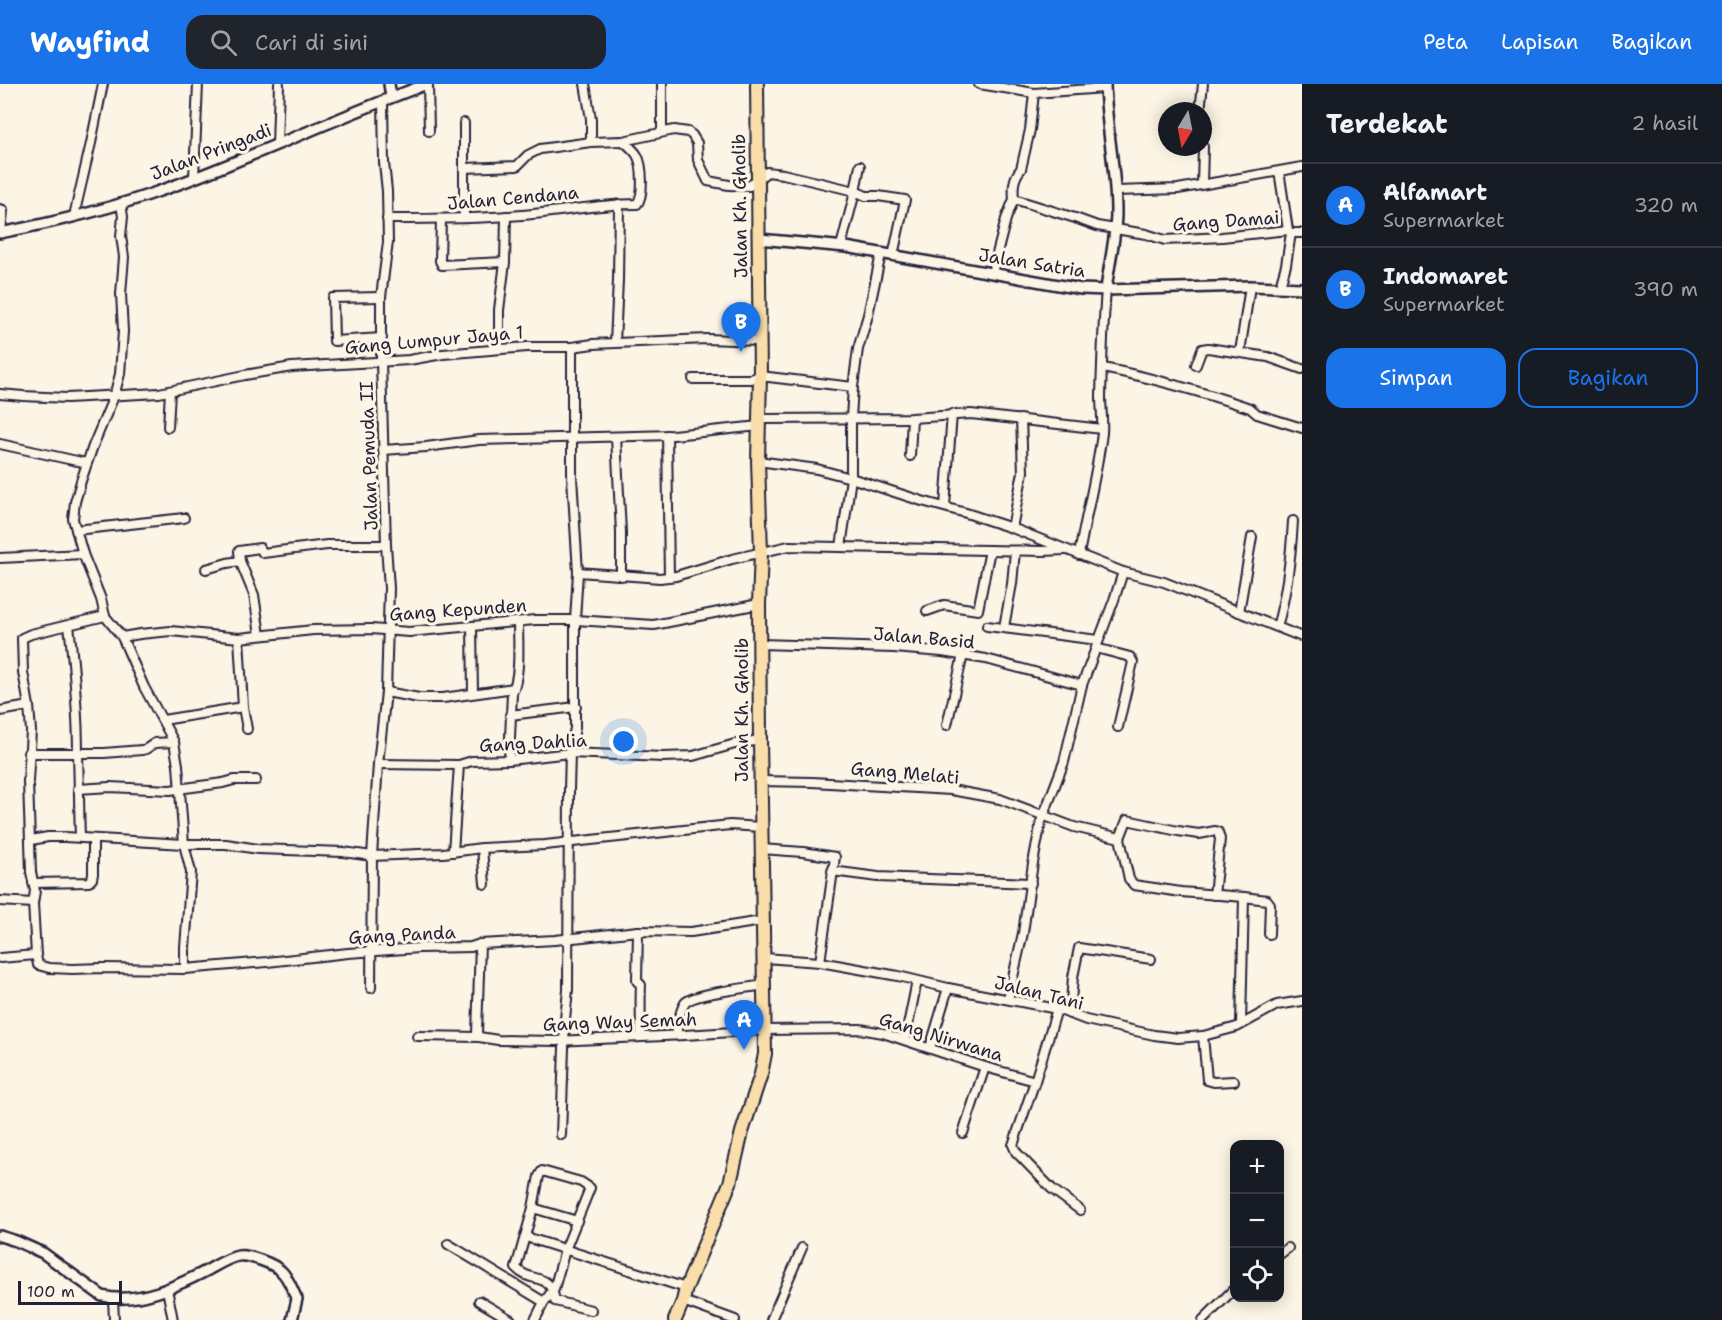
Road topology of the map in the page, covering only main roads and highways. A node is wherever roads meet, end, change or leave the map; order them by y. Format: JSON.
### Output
{"nodes":[{"id":1,"x":757,"y":84,"type":"edge"},
{"id":2,"x":675,"y":1320,"type":"edge"}],
"edges":[{"from":1,"to":2,"type":"main road","name":"Jalan Kh. Gholib"}]}
